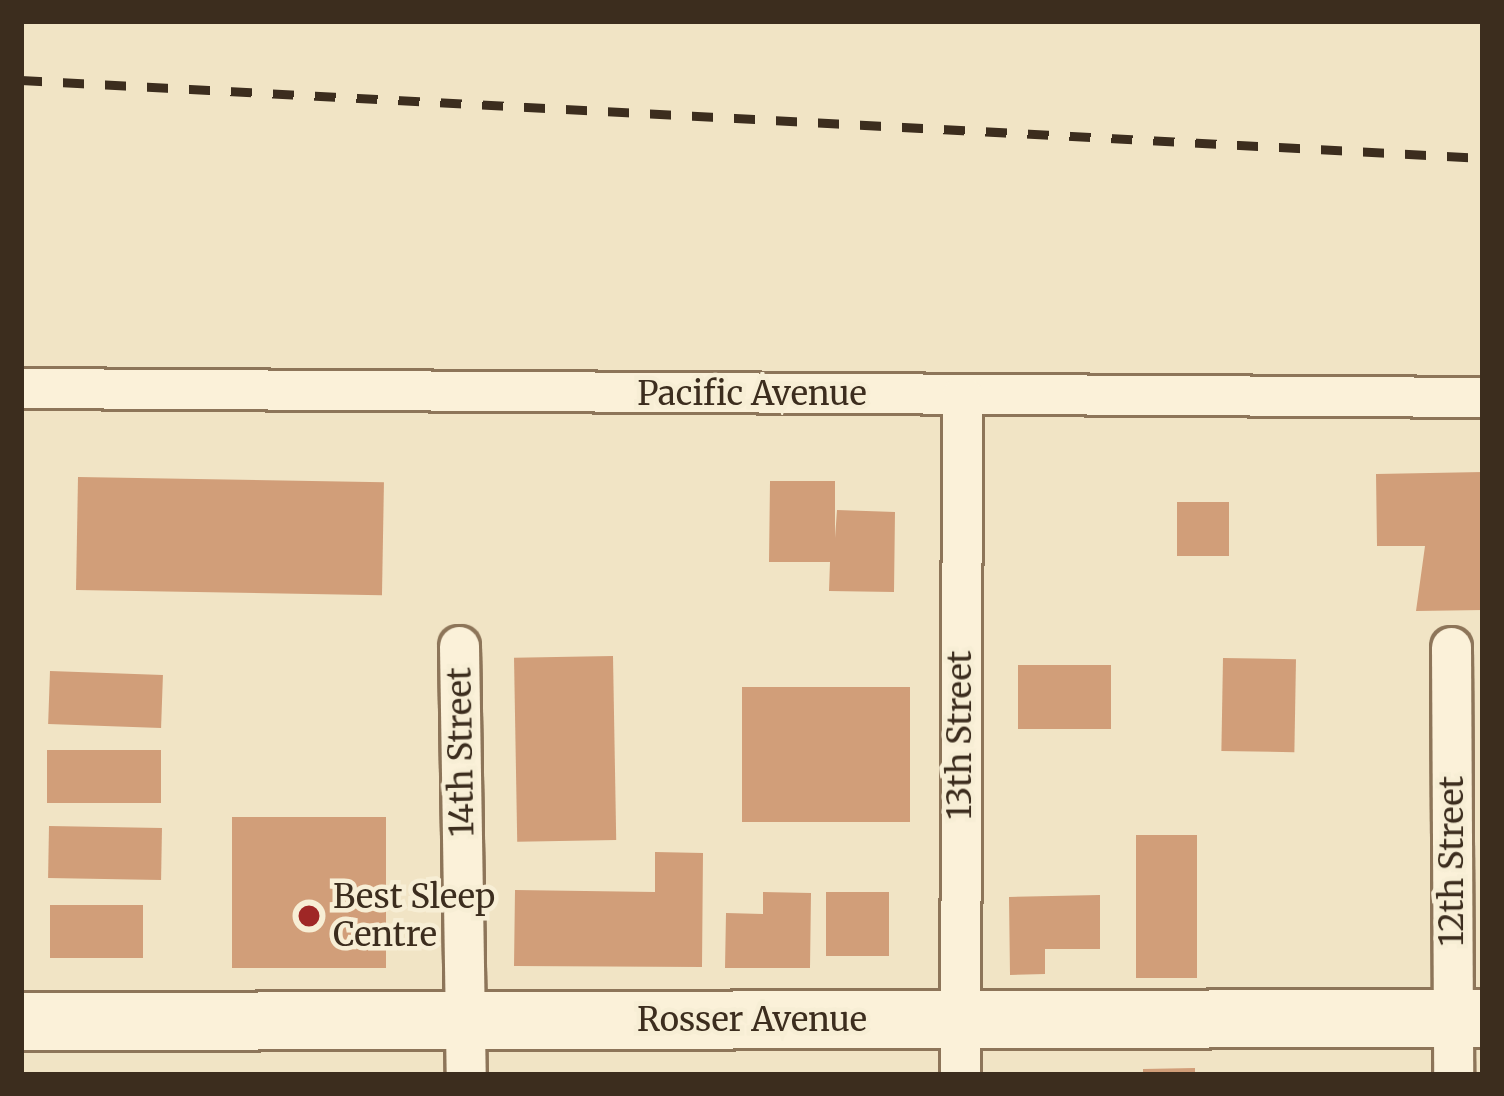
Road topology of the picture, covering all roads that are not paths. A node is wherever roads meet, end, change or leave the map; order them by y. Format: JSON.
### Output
{"nodes":[{"id":1,"x":21,"y":388,"type":"edge"},
{"id":2,"x":962,"y":395,"type":"junction"},
{"id":3,"x":1483,"y":398,"type":"edge"},
{"id":4,"x":459,"y":646,"type":"dead end"},
{"id":5,"x":1451,"y":647,"type":"dead end"},
{"id":6,"x":1468,"y":1018,"type":"edge"},
{"id":7,"x":21,"y":1021,"type":"edge"},
{"id":8,"x":960,"y":1047,"type":"edge"},
{"id":9,"x":466,"y":1049,"type":"edge"},
{"id":10,"x":1453,"y":1075,"type":"edge"}],
"edges":[{"from":1,"to":2,"type":"street","name":"Pacific Avenue"},
{"from":2,"to":3,"type":"street","name":"Pacific Avenue"},
{"from":2,"to":8,"type":"street","name":"13th Street"},
{"from":4,"to":9,"type":"street","name":"14th Street"},
{"from":5,"to":6,"type":"street","name":"12th Street"},
{"from":6,"to":8,"type":"street","name":"Rosser Avenue"},
{"from":6,"to":10,"type":"street","name":"12th Street"},
{"from":7,"to":9,"type":"street","name":"Rosser Avenue"},
{"from":8,"to":9,"type":"street","name":"Rosser Avenue"}]}
